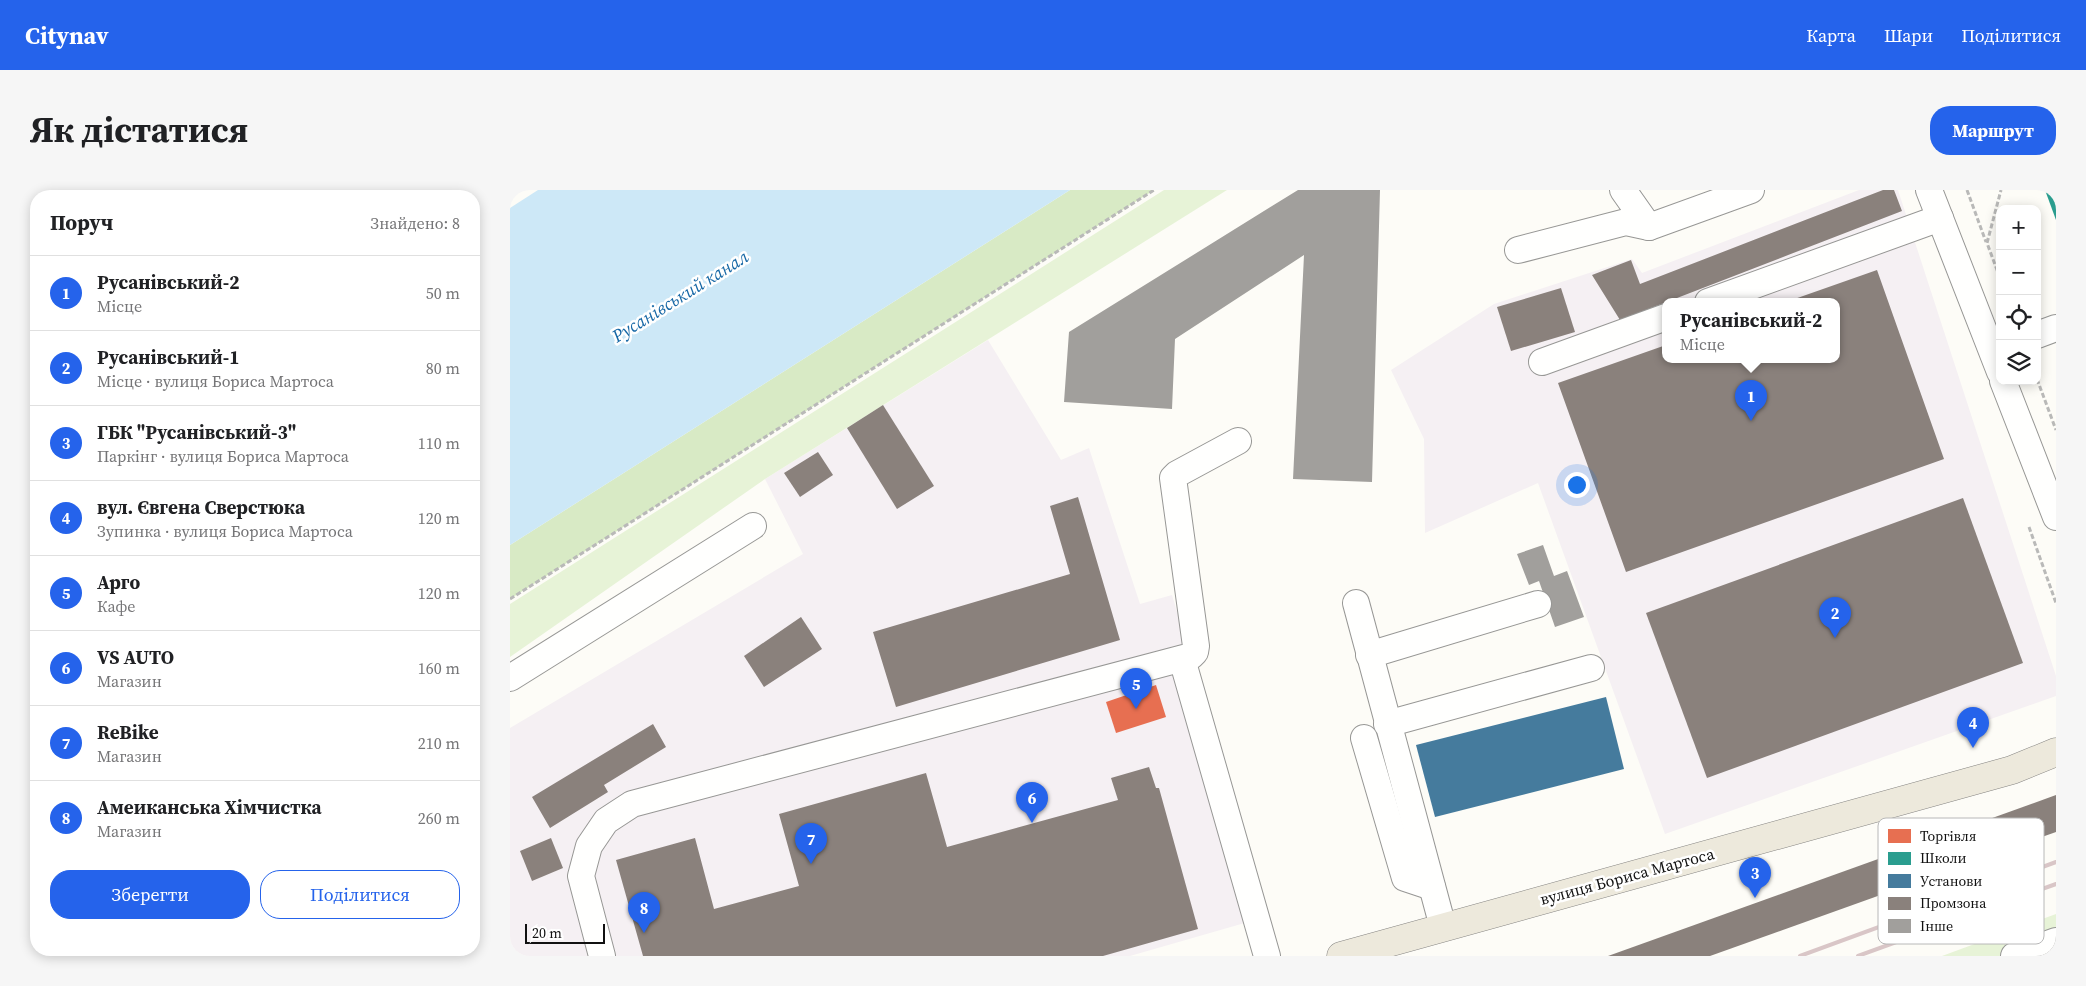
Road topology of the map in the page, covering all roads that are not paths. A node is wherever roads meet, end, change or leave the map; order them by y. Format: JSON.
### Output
{"nodes":[{"id":1,"x":1623,"y":190,"type":"edge"},
{"id":2,"x":1751,"y":190,"type":"edge"},
{"id":3,"x":1929,"y":190,"type":"edge"},
{"id":4,"x":1940,"y":218,"type":"junction"},
{"id":5,"x":1649,"y":227,"type":"junction"},
{"id":6,"x":1518,"y":250,"type":"dead end"},
{"id":7,"x":1719,"y":298,"type":"edge"},
{"id":8,"x":1662,"y":318,"type":"edge"},
{"id":9,"x":2056,"y":328,"type":"edge"},
{"id":10,"x":2041,"y":334,"type":"edge"},
{"id":11,"x":1996,"y":357,"type":"edge"},
{"id":12,"x":1542,"y":362,"type":"dead end"},
{"id":13,"x":2005,"y":385,"type":"edge"},
{"id":14,"x":1238,"y":441,"type":"dead end"},
{"id":15,"x":2056,"y":517,"type":"edge"},
{"id":16,"x":753,"y":526,"type":"dead end"},
{"id":17,"x":1356,"y":603,"type":"dead end"},
{"id":18,"x":1538,"y":604,"type":"dead end"},
{"id":19,"x":1369,"y":655,"type":"junction"},
{"id":20,"x":1182,"y":659,"type":"junction"},
{"id":21,"x":1591,"y":668,"type":"dead end"},
{"id":22,"x":510,"y":678,"type":"edge"},
{"id":23,"x":1387,"y":724,"type":"junction"},
{"id":24,"x":1364,"y":738,"type":"dead end"},
{"id":25,"x":2056,"y":752,"type":"edge"},
{"id":26,"x":1432,"y":887,"type":"junction"},
{"id":27,"x":1442,"y":928,"type":"junction"},
{"id":28,"x":2056,"y":941,"type":"edge"},
{"id":29,"x":602,"y":956,"type":"edge"},
{"id":30,"x":1267,"y":956,"type":"edge"},
{"id":31,"x":1341,"y":956,"type":"edge"},
{"id":32,"x":2014,"y":956,"type":"edge"}],
"edges":[{"from":1,"to":5,"type":"lane"},
{"from":2,"to":5,"type":"lane"},
{"from":3,"to":4,"type":"lane"},
{"from":4,"to":7,"type":"lane"},
{"from":4,"to":11,"type":"lane"},
{"from":5,"to":6,"type":"lane"},
{"from":8,"to":12,"type":"lane"},
{"from":9,"to":10,"type":"lane"},
{"from":13,"to":15,"type":"lane"},
{"from":14,"to":20,"type":"lane"},
{"from":16,"to":22,"type":"lane"},
{"from":17,"to":19,"type":"lane"},
{"from":18,"to":19,"type":"lane"},
{"from":19,"to":23,"type":"lane"},
{"from":20,"to":29,"type":"lane"},
{"from":20,"to":30,"type":"lane"},
{"from":21,"to":23,"type":"lane"},
{"from":23,"to":26,"type":"lane"},
{"from":24,"to":26,"type":"lane"},
{"from":25,"to":27,"type":"main road","name":"вулиця Бориса Мартоса"},
{"from":26,"to":27,"type":"lane"},
{"from":27,"to":31,"type":"main road","name":"вулиця Бориса Мартоса"},
{"from":28,"to":32,"type":"lane"}]}
